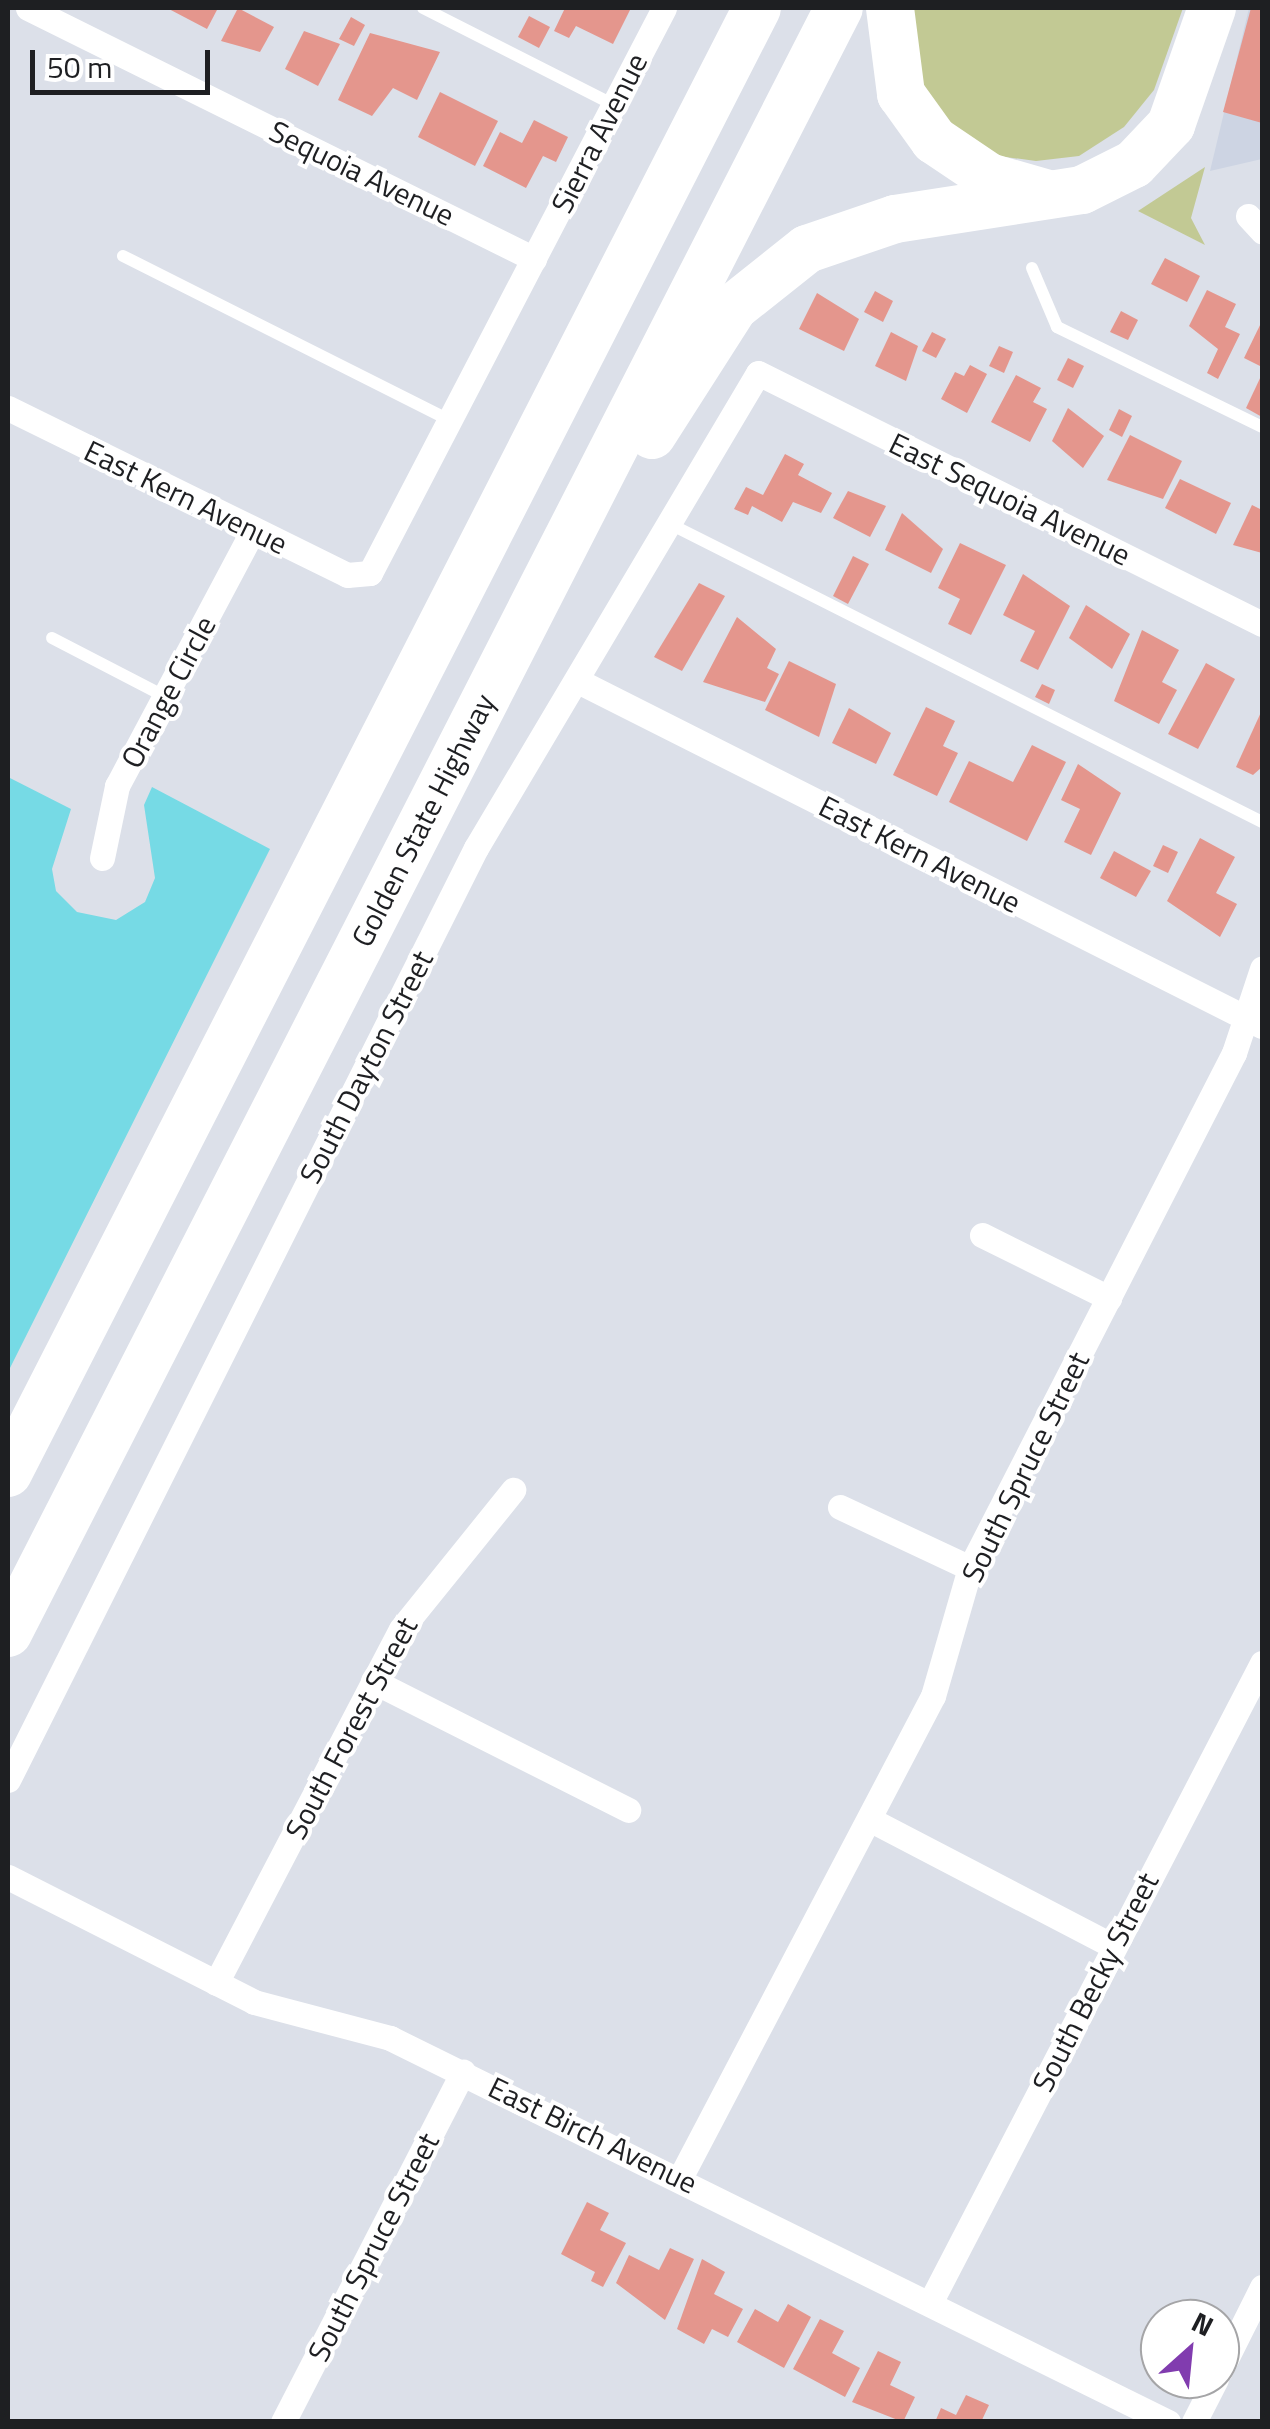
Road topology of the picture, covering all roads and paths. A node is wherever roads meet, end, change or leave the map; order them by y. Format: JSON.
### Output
{"nodes":[{"id":1,"x":28,"y":8,"type":"edge"},
{"id":2,"x":422,"y":8,"type":"edge"},
{"id":3,"x":664,"y":8,"type":"edge"},
{"id":4,"x":756,"y":8,"type":"edge"},
{"id":5,"x":839,"y":8,"type":"edge"},
{"id":6,"x":890,"y":8,"type":"edge"},
{"id":7,"x":1212,"y":8,"type":"edge"},
{"id":8,"x":614,"y":104,"type":"junction"},
{"id":9,"x":1051,"y":194,"type":"junction"},
{"id":10,"x":122,"y":256,"type":"dead end"},
{"id":11,"x":534,"y":259,"type":"junction"},
{"id":12,"x":1032,"y":268,"type":"dead end"},
{"id":13,"x":758,"y":373,"type":"joint"},
{"id":14,"x":8,"y":408,"type":"edge"},
{"id":15,"x":453,"y":422,"type":"junction"},
{"id":16,"x":1262,"y":428,"type":"edge"},
{"id":17,"x":672,"y":525,"type":"junction"},
{"id":18,"x":252,"y":532,"type":"junction"},
{"id":19,"x":545,"y":582,"type":"junction"},
{"id":20,"x":1262,"y":624,"type":"edge"},
{"id":21,"x":52,"y":638,"type":"dead end"},
{"id":22,"x":578,"y":681,"type":"junction"},
{"id":23,"x":166,"y":697,"type":"junction"},
{"id":24,"x":1262,"y":822,"type":"edge"},
{"id":25,"x":102,"y":858,"type":"dead end"},
{"id":26,"x":1262,"y":969,"type":"edge"},
{"id":27,"x":1255,"y":1022,"type":"edge"},
{"id":28,"x":982,"y":1234,"type":"dead end"},
{"id":29,"x":1109,"y":1298,"type":"junction"},
{"id":30,"x":8,"y":1472,"type":"edge"},
{"id":31,"x":514,"y":1490,"type":"dead end"},
{"id":32,"x":840,"y":1507,"type":"dead end"},
{"id":33,"x":970,"y":1568,"type":"junction"},
{"id":34,"x":8,"y":1634,"type":"edge"},
{"id":35,"x":1262,"y":1662,"type":"edge"},
{"id":36,"x":372,"y":1681,"type":"junction"},
{"id":37,"x":8,"y":1780,"type":"edge"},
{"id":38,"x":628,"y":1810,"type":"dead end"},
{"id":39,"x":869,"y":1819,"type":"junction"},
{"id":40,"x":8,"y":1876,"type":"edge"},
{"id":41,"x":1113,"y":1946,"type":"junction"},
{"id":42,"x":216,"y":1983,"type":"junction"},
{"id":43,"x":463,"y":2072,"type":"junction"},
{"id":44,"x":680,"y":2178,"type":"junction"},
{"id":45,"x":1262,"y":2288,"type":"edge"},
{"id":46,"x":930,"y":2303,"type":"junction"},
{"id":47,"x":1240,"y":2331,"type":"edge"},
{"id":48,"x":1206,"y":2399,"type":"edge"},
{"id":49,"x":283,"y":2422,"type":"edge"},
{"id":50,"x":1168,"y":2422,"type":"edge"},
{"id":51,"x":1194,"y":2422,"type":"edge"}],
"edges":[{"from":1,"to":11,"type":"street","name":"Sequoia Avenue"},
{"from":2,"to":8,"type":"lane"},
{"from":3,"to":8,"type":"street","name":"Sierra Avenue"},
{"from":4,"to":30,"type":"highway"},
{"from":5,"to":19,"type":"highway","name":"Golden State Highway"},
{"from":6,"to":9,"type":"highway"},
{"from":7,"to":9,"type":"highway"},
{"from":8,"to":11,"type":"street","name":"Sierra Avenue"},
{"from":9,"to":19,"type":"highway"},
{"from":10,"to":15,"type":"lane"},
{"from":11,"to":15,"type":"street","name":"East Kern Avenue"},
{"from":12,"to":16,"type":"lane"},
{"from":13,"to":17,"type":"street","name":"South Dayton Street"},
{"from":13,"to":20,"type":"street","name":"East Sequoia Avenue"},
{"from":14,"to":18,"type":"street","name":"East Kern Avenue"},
{"from":15,"to":18,"type":"street","name":"East Kern Avenue"},
{"from":17,"to":22,"type":"street","name":"South Dayton Street"},
{"from":17,"to":24,"type":"lane"},
{"from":18,"to":23,"type":"street","name":"Orange Circle"},
{"from":19,"to":34,"type":"highway","name":"Golden State Highway"},
{"from":21,"to":23,"type":"lane"},
{"from":22,"to":27,"type":"street","name":"East Kern Avenue"},
{"from":22,"to":37,"type":"street","name":"South Dayton Street"},
{"from":23,"to":25,"type":"street","name":"Orange Circle"},
{"from":26,"to":27,"type":"street","name":"South Spruce Street"},
{"from":27,"to":29,"type":"street","name":"South Spruce Street"},
{"from":28,"to":29,"type":"street"},
{"from":29,"to":33,"type":"street","name":"South Spruce Street"},
{"from":31,"to":36,"type":"street","name":"South Forest Street"},
{"from":32,"to":33,"type":"street"},
{"from":33,"to":39,"type":"street","name":"South Spruce Street"},
{"from":35,"to":41,"type":"street","name":"South Becky Street"},
{"from":36,"to":38,"type":"street"},
{"from":36,"to":42,"type":"street","name":"South Forest Street"},
{"from":39,"to":41,"type":"street"},
{"from":39,"to":44,"type":"street","name":"South Spruce Street"},
{"from":40,"to":42,"type":"street","name":"East Birch Avenue"},
{"from":41,"to":46,"type":"street","name":"South Becky Street"},
{"from":42,"to":43,"type":"street","name":"East Birch Avenue"},
{"from":43,"to":44,"type":"street","name":"East Birch Avenue"},
{"from":43,"to":49,"type":"street","name":"South Spruce Street"},
{"from":44,"to":46,"type":"street","name":"East Birch Avenue"},
{"from":45,"to":47,"type":"street"},
{"from":46,"to":50,"type":"street","name":"East Birch Avenue"},
{"from":48,"to":51,"type":"street"}]}
